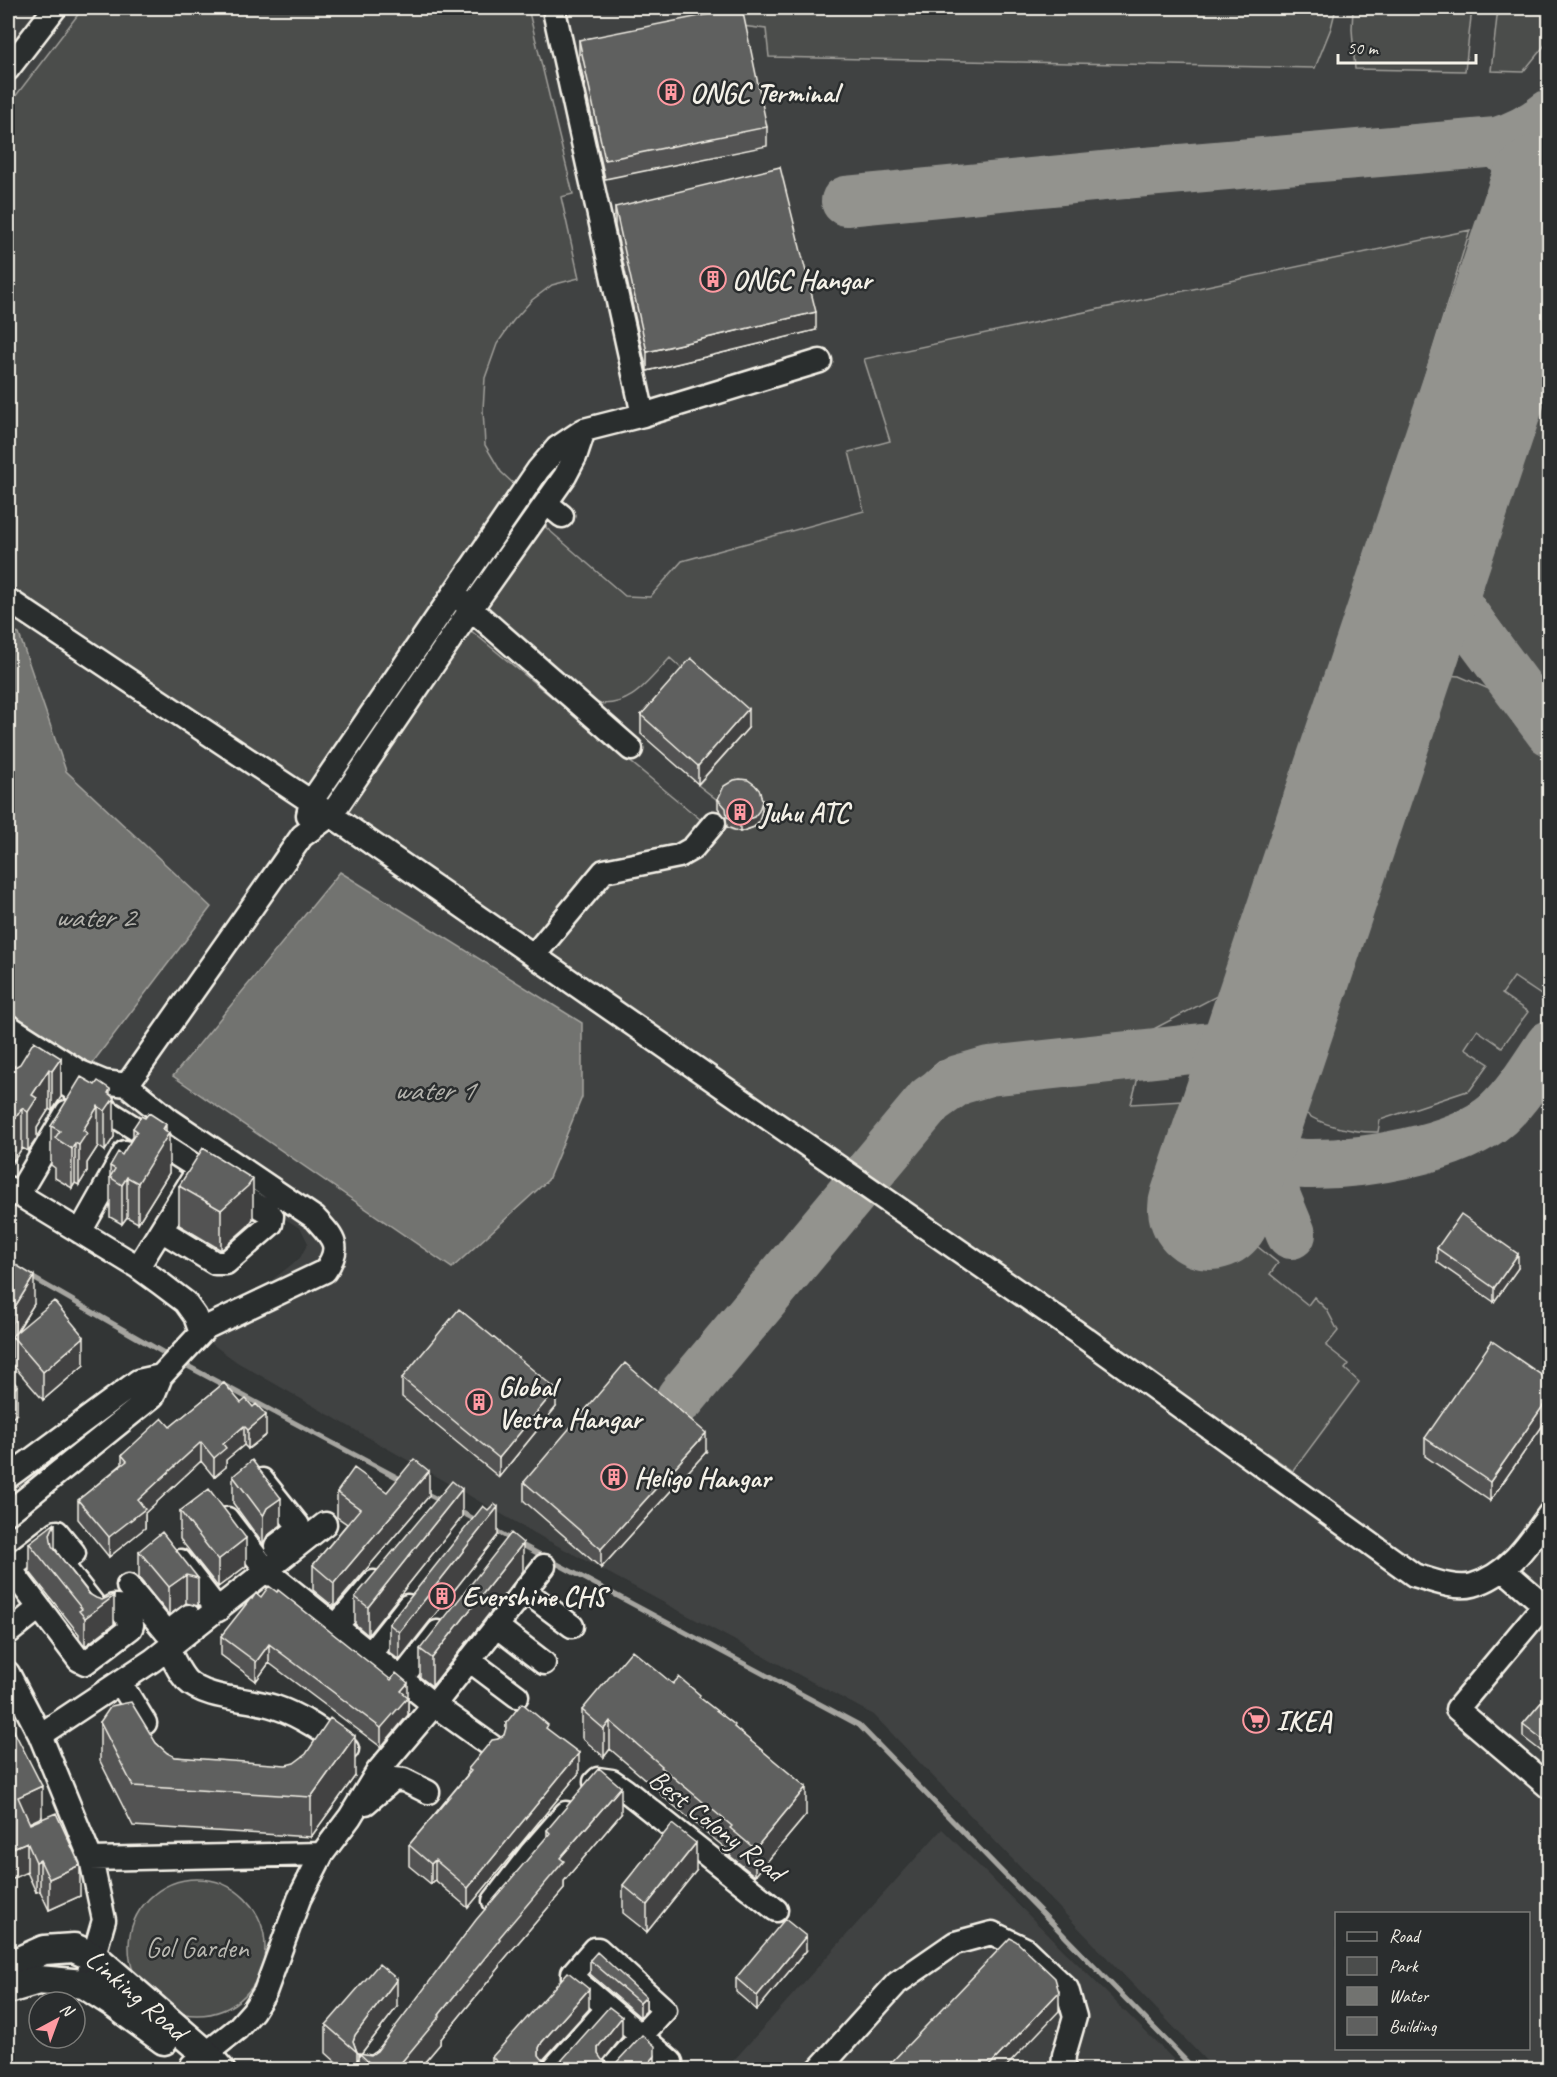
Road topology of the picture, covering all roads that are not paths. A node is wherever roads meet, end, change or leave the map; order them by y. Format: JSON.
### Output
{"nodes":[{"id":1,"x":55,"y":8,"type":"edge"},
{"id":2,"x":555,"y":15,"type":"dead end"},
{"id":3,"x":8,"y":69,"type":"edge"},
{"id":4,"x":820,"y":361,"type":"dead end"},
{"id":5,"x":643,"y":415,"type":"junction"},
{"id":6,"x":584,"y":430,"type":"junction"},
{"id":7,"x":453,"y":593,"type":"junction"},
{"id":8,"x":8,"y":600,"type":"edge"},
{"id":9,"x":471,"y":609,"type":"junction"},
{"id":10,"x":631,"y":749,"type":"dead end"},
{"id":11,"x":311,"y":802,"type":"junction"},
{"id":12,"x":331,"y":815,"type":"junction"},
{"id":13,"x":714,"y":823,"type":"dead end"},
{"id":14,"x":302,"y":836,"type":"junction"},
{"id":15,"x":534,"y":955,"type":"junction"},
{"id":16,"x":8,"y":1026,"type":"edge"},
{"id":17,"x":8,"y":1048,"type":"edge"},
{"id":18,"x":126,"y":1085,"type":"junction"},
{"id":19,"x":79,"y":1093,"type":"junction"},
{"id":20,"x":138,"y":1130,"type":"junction"},
{"id":21,"x":199,"y":1168,"type":"junction"},
{"id":22,"x":13,"y":1191,"type":"edge"},
{"id":23,"x":161,"y":1230,"type":"junction"},
{"id":24,"x":80,"y":1232,"type":"junction"},
{"id":25,"x":138,"y":1267,"type":"junction"},
{"id":26,"x":198,"y":1337,"type":"junction"},
{"id":27,"x":164,"y":1373,"type":"junction"},
{"id":28,"x":70,"y":1431,"type":"junction"},
{"id":29,"x":86,"y":1450,"type":"junction"},
{"id":30,"x":8,"y":1477,"type":"edge"},
{"id":31,"x":261,"y":1478,"type":"edge"},
{"id":32,"x":220,"y":1509,"type":"edge"},
{"id":33,"x":8,"y":1513,"type":"edge"},
{"id":34,"x":1550,"y":1513,"type":"edge"},
{"id":35,"x":325,"y":1524,"type":"dead end"},
{"id":36,"x":170,"y":1548,"type":"edge"},
{"id":37,"x":263,"y":1566,"type":"junction"},
{"id":38,"x":387,"y":1566,"type":"edge"},
{"id":39,"x":544,"y":1566,"type":"dead end"},
{"id":40,"x":1504,"y":1570,"type":"junction"},
{"id":41,"x":128,"y":1587,"type":"dead end"},
{"id":42,"x":421,"y":1590,"type":"edge"},
{"id":43,"x":524,"y":1590,"type":"junction"},
{"id":44,"x":214,"y":1605,"type":"junction"},
{"id":45,"x":1547,"y":1607,"type":"edge"},
{"id":46,"x":39,"y":1608,"type":"junction"},
{"id":47,"x":450,"y":1617,"type":"edge"},
{"id":48,"x":336,"y":1626,"type":"junction"},
{"id":49,"x":496,"y":1626,"type":"junction"},
{"id":50,"x":572,"y":1626,"type":"dead end"},
{"id":51,"x":8,"y":1633,"type":"edge"},
{"id":52,"x":168,"y":1648,"type":"junction"},
{"id":53,"x":370,"y":1654,"type":"junction"},
{"id":54,"x":469,"y":1660,"type":"junction"},
{"id":55,"x":544,"y":1663,"type":"dead end"},
{"id":56,"x":8,"y":1674,"type":"edge"},
{"id":57,"x":401,"y":1679,"type":"junction"},
{"id":58,"x":117,"y":1684,"type":"junction"},
{"id":59,"x":517,"y":1696,"type":"dead end"},
{"id":60,"x":434,"y":1705,"type":"junction"},
{"id":61,"x":146,"y":1723,"type":"edge"},
{"id":62,"x":40,"y":1735,"type":"junction"},
{"id":63,"x":150,"y":1747,"type":"edge"},
{"id":64,"x":493,"y":1747,"type":"edge"},
{"id":65,"x":351,"y":1753,"type":"edge"},
{"id":66,"x":1550,"y":1788,"type":"edge"},
{"id":67,"x":428,"y":1792,"type":"dead end"},
{"id":68,"x":350,"y":1817,"type":"junction"},
{"id":69,"x":322,"y":1854,"type":"junction"},
{"id":70,"x":91,"y":1859,"type":"junction"},
{"id":71,"x":776,"y":1910,"type":"dead end"},
{"id":72,"x":481,"y":1919,"type":"edge"},
{"id":73,"x":94,"y":1957,"type":"junction"},
{"id":74,"x":8,"y":1966,"type":"edge"},
{"id":75,"x":84,"y":1984,"type":"junction"},
{"id":76,"x":8,"y":1989,"type":"edge"},
{"id":77,"x":608,"y":2008,"type":"junction"},
{"id":78,"x":641,"y":2036,"type":"junction"},
{"id":79,"x":204,"y":2064,"type":"edge"},
{"id":80,"x":1059,"y":2065,"type":"edge"},
{"id":81,"x":552,"y":2070,"type":"edge"},
{"id":82,"x":611,"y":2070,"type":"edge"},
{"id":83,"x":667,"y":2070,"type":"edge"},
{"id":84,"x":819,"y":2070,"type":"edge"}],
"edges":[{"from":1,"to":3,"type":"street"},
{"from":2,"to":5,"type":"street"},
{"from":4,"to":5,"type":"street"},
{"from":5,"to":6,"type":"street"},
{"from":6,"to":7,"type":"street"},
{"from":6,"to":9,"type":"street"},
{"from":7,"to":9,"type":"street"},
{"from":7,"to":11,"type":"street"},
{"from":8,"to":11,"type":"street"},
{"from":9,"to":10,"type":"street"},
{"from":9,"to":12,"type":"street"},
{"from":11,"to":12,"type":"street"},
{"from":11,"to":14,"type":"street"},
{"from":12,"to":14,"type":"street"},
{"from":12,"to":15,"type":"street"},
{"from":13,"to":15,"type":"street"},
{"from":14,"to":18,"type":"street"},
{"from":15,"to":40,"type":"street"},
{"from":16,"to":18,"type":"street"},
{"from":17,"to":19,"type":"street"},
{"from":18,"to":26,"type":"street"},
{"from":19,"to":20,"type":"street"},
{"from":19,"to":22,"type":"street"},
{"from":20,"to":21,"type":"street"},
{"from":20,"to":24,"type":"street"},
{"from":21,"to":23,"type":"street"},
{"from":21,"to":23,"type":"street"},
{"from":22,"to":24,"type":"street"},
{"from":23,"to":25,"type":"street"},
{"from":24,"to":25,"type":"street"},
{"from":25,"to":26,"type":"street"},
{"from":26,"to":27,"type":"street"},
{"from":27,"to":28,"type":"street"},
{"from":27,"to":29,"type":"street"},
{"from":28,"to":29,"type":"street"},
{"from":28,"to":30,"type":"street"},
{"from":29,"to":33,"type":"street"},
{"from":31,"to":37,"type":"street"},
{"from":32,"to":37,"type":"street"},
{"from":34,"to":40,"type":"street"},
{"from":35,"to":37,"type":"street"},
{"from":36,"to":44,"type":"street"},
{"from":37,"to":44,"type":"street"},
{"from":37,"to":48,"type":"street"},
{"from":38,"to":48,"type":"street"},
{"from":39,"to":43,"type":"street"},
{"from":40,"to":45,"type":"street"},
{"from":41,"to":44,"type":"street"},
{"from":42,"to":53,"type":"street"},
{"from":43,"to":49,"type":"street"},
{"from":43,"to":50,"type":"street"},
{"from":44,"to":52,"type":"street"},
{"from":45,"to":66,"type":"street"},
{"from":46,"to":46,"type":"street"},
{"from":46,"to":51,"type":"street"},
{"from":47,"to":57,"type":"street"},
{"from":48,"to":53,"type":"street"},
{"from":49,"to":54,"type":"street"},
{"from":49,"to":55,"type":"street"},
{"from":52,"to":58,"type":"street"},
{"from":52,"to":65,"type":"street"},
{"from":53,"to":57,"type":"street"},
{"from":54,"to":59,"type":"street"},
{"from":54,"to":60,"type":"street"},
{"from":56,"to":62,"type":"street"},
{"from":57,"to":60,"type":"street"},
{"from":58,"to":61,"type":"street"},
{"from":58,"to":62,"type":"street"},
{"from":58,"to":63,"type":"street"},
{"from":60,"to":64,"type":"street"},
{"from":60,"to":68,"type":"street"},
{"from":62,"to":70,"type":"street"},
{"from":67,"to":68,"type":"street"},
{"from":68,"to":69,"type":"street"},
{"from":69,"to":70,"type":"street"},
{"from":69,"to":79,"type":"street"},
{"from":70,"to":73,"type":"street"},
{"from":71,"to":72,"type":"street","name":"Best Colony Road"},
{"from":73,"to":74,"type":"main road","name":"Linking Road"},
{"from":73,"to":75,"type":"street"},
{"from":73,"to":79,"type":"main road","name":"Linking Road"},
{"from":75,"to":76,"type":"main road","name":"Linking Road"},
{"from":75,"to":79,"type":"main road","name":"Linking Road"},
{"from":77,"to":78,"type":"street"},
{"from":77,"to":78,"type":"street"},
{"from":77,"to":81,"type":"street"},
{"from":78,"to":82,"type":"street"},
{"from":78,"to":83,"type":"street"},
{"from":80,"to":84,"type":"street"}]}
